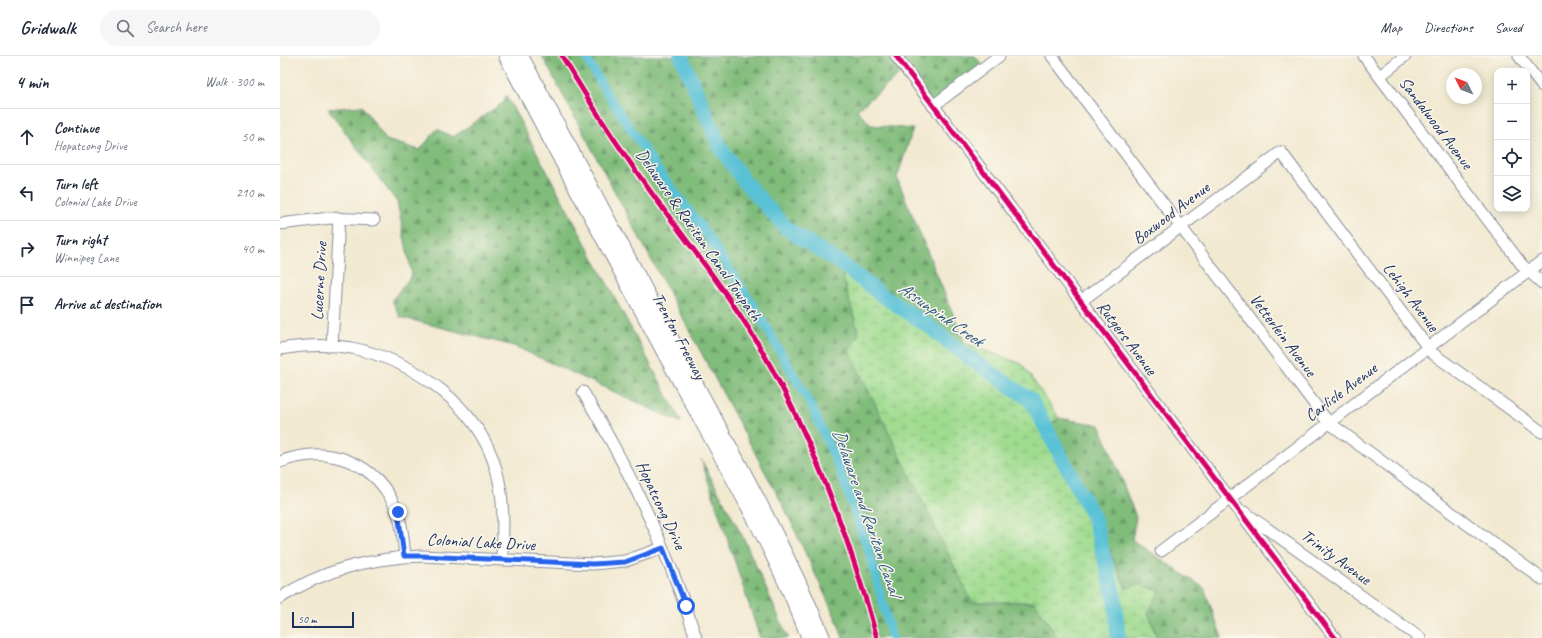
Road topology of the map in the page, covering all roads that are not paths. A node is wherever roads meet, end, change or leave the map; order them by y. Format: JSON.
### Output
{"nodes":[{"id":1,"x":507,"y":56,"type":"edge"},
{"id":2,"x":520,"y":56,"type":"edge"},
{"id":3,"x":896,"y":56,"type":"edge"},
{"id":4,"x":999,"y":56,"type":"edge"},
{"id":5,"x":1052,"y":56,"type":"edge"},
{"id":6,"x":1364,"y":56,"type":"edge"},
{"id":7,"x":1405,"y":56,"type":"edge"},
{"id":8,"x":1519,"y":56,"type":"edge"},
{"id":9,"x":1380,"y":76,"type":"junction"},
{"id":10,"x":1542,"y":86,"type":"edge"},
{"id":11,"x":934,"y":106,"type":"junction"},
{"id":12,"x":1281,"y":152,"type":"joint"},
{"id":13,"x":339,"y":218,"type":"junction"},
{"id":14,"x":374,"y":220,"type":"dead end"},
{"id":15,"x":280,"y":224,"type":"edge"},
{"id":16,"x":1181,"y":227,"type":"junction"},
{"id":17,"x":1542,"y":260,"type":"edge"},
{"id":18,"x":1527,"y":272,"type":"junction"},
{"id":19,"x":1542,"y":283,"type":"edge"},
{"id":20,"x":1081,"y":301,"type":"junction"},
{"id":21,"x":332,"y":346,"type":"junction"},
{"id":22,"x":1427,"y":347,"type":"junction"},
{"id":23,"x":280,"y":349,"type":"edge"},
{"id":24,"x":583,"y":392,"type":"dead end"},
{"id":25,"x":1328,"y":422,"type":"junction"},
{"id":26,"x":1542,"y":432,"type":"edge"},
{"id":27,"x":280,"y":462,"type":"edge"},
{"id":28,"x":1231,"y":502,"type":"junction"},
{"id":29,"x":663,"y":548,"type":"junction"},
{"id":30,"x":1161,"y":551,"type":"dead end"},
{"id":31,"x":404,"y":556,"type":"junction"},
{"id":32,"x":502,"y":559,"type":"junction"},
{"id":33,"x":1542,"y":579,"type":"edge"},
{"id":34,"x":280,"y":598,"type":"edge"},
{"id":35,"x":696,"y":638,"type":"edge"},
{"id":36,"x":810,"y":638,"type":"edge"},
{"id":37,"x":822,"y":638,"type":"edge"},
{"id":38,"x":1335,"y":638,"type":"edge"},
{"id":39,"x":1420,"y":638,"type":"edge"}],
"edges":[{"from":1,"to":36,"type":"highway","name":"Trenton Freeway"},
{"from":2,"to":37,"type":"highway","name":"Trenton Freeway"},
{"from":3,"to":11,"type":"street","name":"Rutgers Avenue"},
{"from":4,"to":11,"type":"street"},
{"from":5,"to":16,"type":"street","name":"Vetterlein Avenue"},
{"from":6,"to":9,"type":"street","name":"Sandalwood Avenue"},
{"from":7,"to":9,"type":"street"},
{"from":8,"to":10,"type":"street"},
{"from":9,"to":18,"type":"street","name":"Sandalwood Avenue"},
{"from":11,"to":20,"type":"street","name":"Rutgers Avenue"},
{"from":12,"to":16,"type":"street","name":"Boxwood Avenue"},
{"from":12,"to":22,"type":"street","name":"Lehigh Avenue"},
{"from":13,"to":14,"type":"street"},
{"from":13,"to":15,"type":"street"},
{"from":13,"to":21,"type":"street","name":"Lucerne Drive"},
{"from":16,"to":20,"type":"street","name":"Boxwood Avenue"},
{"from":16,"to":25,"type":"street","name":"Vetterlein Avenue"},
{"from":17,"to":18,"type":"street","name":"Carlisle Avenue"},
{"from":18,"to":19,"type":"street","name":"Sandalwood Avenue"},
{"from":18,"to":22,"type":"street","name":"Carlisle Avenue"},
{"from":20,"to":28,"type":"street","name":"Rutgers Avenue"},
{"from":21,"to":23,"type":"street"},
{"from":21,"to":32,"type":"street"},
{"from":22,"to":25,"type":"street","name":"Carlisle Avenue"},
{"from":22,"to":26,"type":"street","name":"Lehigh Avenue"},
{"from":24,"to":29,"type":"street","name":"Hopatcong Drive"},
{"from":25,"to":28,"type":"street","name":"Carlisle Avenue"},
{"from":25,"to":33,"type":"street","name":"Vetterlein Avenue"},
{"from":27,"to":31,"type":"street"},
{"from":28,"to":30,"type":"street","name":"Carlisle Avenue"},
{"from":28,"to":38,"type":"street","name":"Rutgers Avenue"},
{"from":28,"to":39,"type":"street","name":"Trinity Avenue"},
{"from":29,"to":32,"type":"street","name":"Colonial Lake Drive"},
{"from":29,"to":35,"type":"street","name":"Hopatcong Drive"},
{"from":31,"to":32,"type":"street","name":"Colonial Lake Drive"},
{"from":31,"to":34,"type":"street","name":"Colonial Lake Drive"}]}
